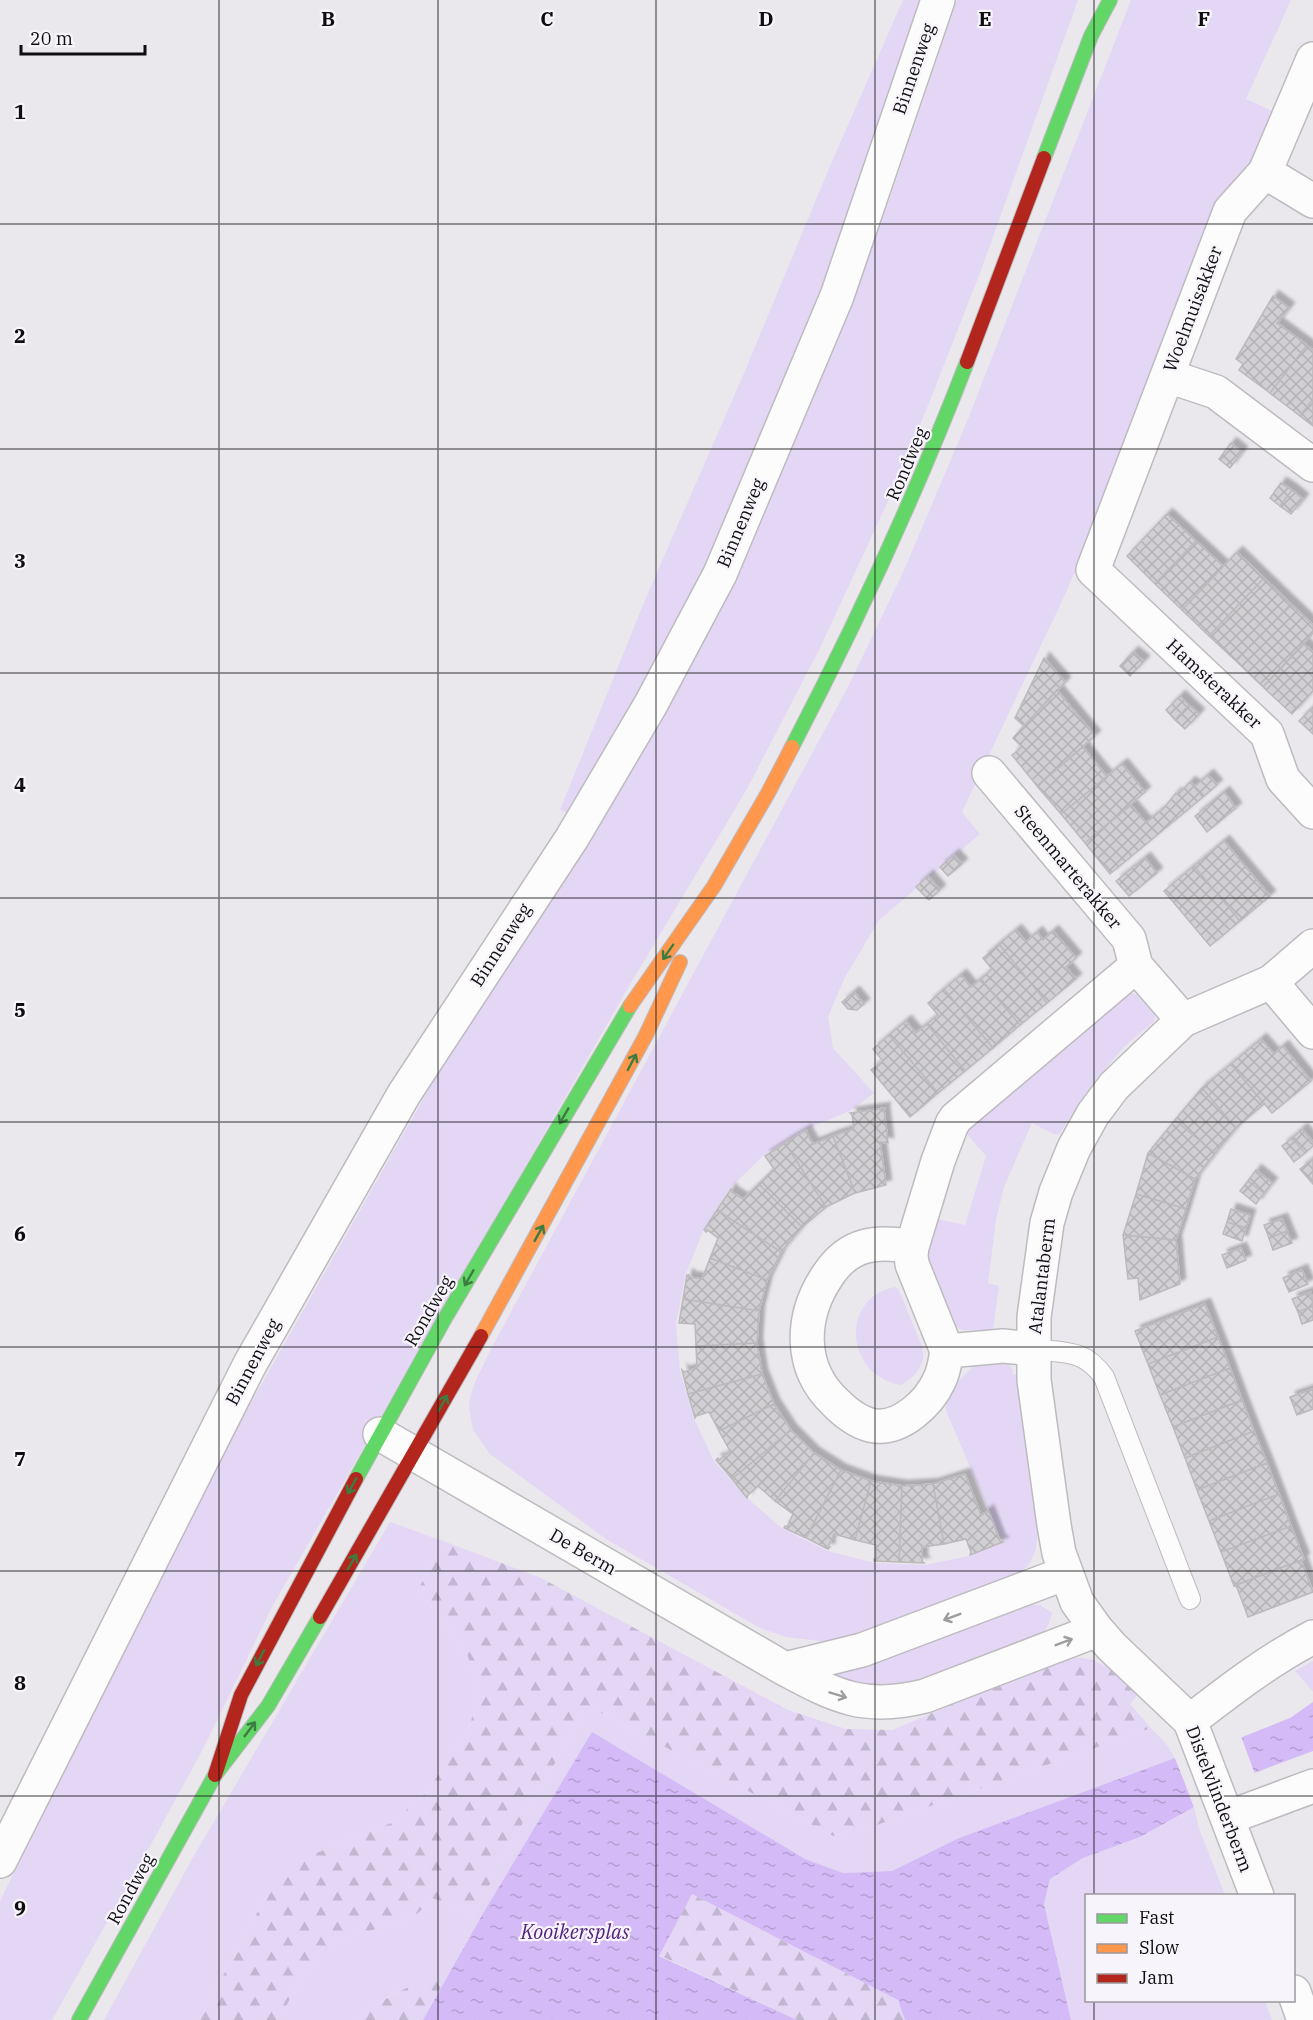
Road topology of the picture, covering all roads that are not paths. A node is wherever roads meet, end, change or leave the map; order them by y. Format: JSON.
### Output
{"nodes":[{"id":1,"x":938,"y":0,"type":"edge"},
{"id":2,"x":1099,"y":0,"type":"edge"},
{"id":3,"x":1110,"y":0,"type":"edge"},
{"id":4,"x":1091,"y":36,"type":"junction"},
{"id":5,"x":1313,"y":59,"type":"edge"},
{"id":6,"x":1265,"y":172,"type":"junction"},
{"id":7,"x":1313,"y":201,"type":"edge"},
{"id":8,"x":1168,"y":376,"type":"junction"},
{"id":9,"x":1313,"y":465,"type":"edge"},
{"id":10,"x":1094,"y":570,"type":"joint"},
{"id":11,"x":989,"y":773,"type":"dead end"},
{"id":12,"x":1313,"y":812,"type":"edge"},
{"id":13,"x":714,"y":886,"type":"junction"},
{"id":14,"x":1313,"y":946,"type":"edge"},
{"id":15,"x":1136,"y":966,"type":"junction"},
{"id":16,"x":1271,"y":982,"type":"junction"},
{"id":17,"x":1183,"y":1020,"type":"junction"},
{"id":18,"x":1313,"y":1032,"type":"edge"},
{"id":19,"x":912,"y":1248,"type":"junction"},
{"id":20,"x":1033,"y":1349,"type":"junction"},
{"id":21,"x":947,"y":1351,"type":"junction"},
{"id":22,"x":380,"y":1434,"type":"junction"},
{"id":23,"x":415,"y":1454,"type":"junction"},
{"id":24,"x":1072,"y":1588,"type":"junction"},
{"id":25,"x":1190,"y":1599,"type":"dead end"},
{"id":26,"x":1097,"y":1630,"type":"junction"},
{"id":27,"x":1313,"y":1637,"type":"edge"},
{"id":28,"x":785,"y":1670,"type":"junction"},
{"id":29,"x":1196,"y":1735,"type":"junction"},
{"id":30,"x":214,"y":1775,"type":"junction"},
{"id":31,"x":1313,"y":1786,"type":"edge"},
{"id":32,"x":1223,"y":1808,"type":"junction"},
{"id":33,"x":0,"y":1861,"type":"edge"},
{"id":34,"x":1256,"y":1894,"type":"edge"},
{"id":35,"x":1295,"y":1997,"type":"edge"},
{"id":36,"x":80,"y":2020,"type":"edge"},
{"id":37,"x":1304,"y":2020,"type":"edge"}],
"edges":[{"from":1,"to":33,"type":"street","name":"Binnenweg"},
{"from":2,"to":4,"type":"main road","name":"Rondweg"},
{"from":3,"to":4,"type":"main road","name":"Rondweg"},
{"from":4,"to":13,"type":"main road","name":"Rondweg"},
{"from":5,"to":6,"type":"street","name":"Woelmuisakker"},
{"from":6,"to":7,"type":"street"},
{"from":6,"to":8,"type":"street","name":"Woelmuisakker"},
{"from":8,"to":9,"type":"street"},
{"from":8,"to":10,"type":"street","name":"Woelmuisakker"},
{"from":10,"to":12,"type":"street","name":"Hamsterakker"},
{"from":11,"to":15,"type":"street","name":"Steenmarterakker"},
{"from":13,"to":22,"type":"main road","name":"Rondweg","one_way":true},
{"from":23,"to":13,"type":"main road","name":"Rondweg","one_way":true},
{"from":14,"to":16,"type":"street","name":"Atalantaberm"},
{"from":15,"to":17,"type":"street","name":"Steenmarterakker"},
{"from":15,"to":19,"type":"street"},
{"from":16,"to":17,"type":"street","name":"Atalantaberm"},
{"from":16,"to":18,"type":"street"},
{"from":17,"to":20,"type":"street","name":"Atalantaberm"},
{"from":19,"to":21,"type":"street"},
{"from":19,"to":21,"type":"street"},
{"from":20,"to":21,"type":"street","name":"Atalantaberm"},
{"from":20,"to":24,"type":"street","name":"Atalantaberm"},
{"from":20,"to":25,"type":"lane","name":"Atalantaberm"},
{"from":22,"to":23,"type":"street","name":"De Berm"},
{"from":22,"to":30,"type":"main road","name":"Rondweg","one_way":true},
{"from":23,"to":28,"type":"street","name":"De Berm"},
{"from":30,"to":23,"type":"main road","name":"Rondweg","one_way":true},
{"from":24,"to":26,"type":"street","name":"Distelvlinderberm"},
{"from":24,"to":28,"type":"street","one_way":true},
{"from":28,"to":26,"type":"street","name":"De Berm","one_way":true},
{"from":26,"to":29,"type":"street","name":"Distelvlinderberm"},
{"from":27,"to":29,"type":"street"},
{"from":29,"to":32,"type":"street","name":"Distelvlinderberm"},
{"from":30,"to":36,"type":"main road","name":"Rondweg"},
{"from":31,"to":32,"type":"street"},
{"from":32,"to":34,"type":"street","name":"Distelvlinderberm"},
{"from":35,"to":37,"type":"street"}]}
